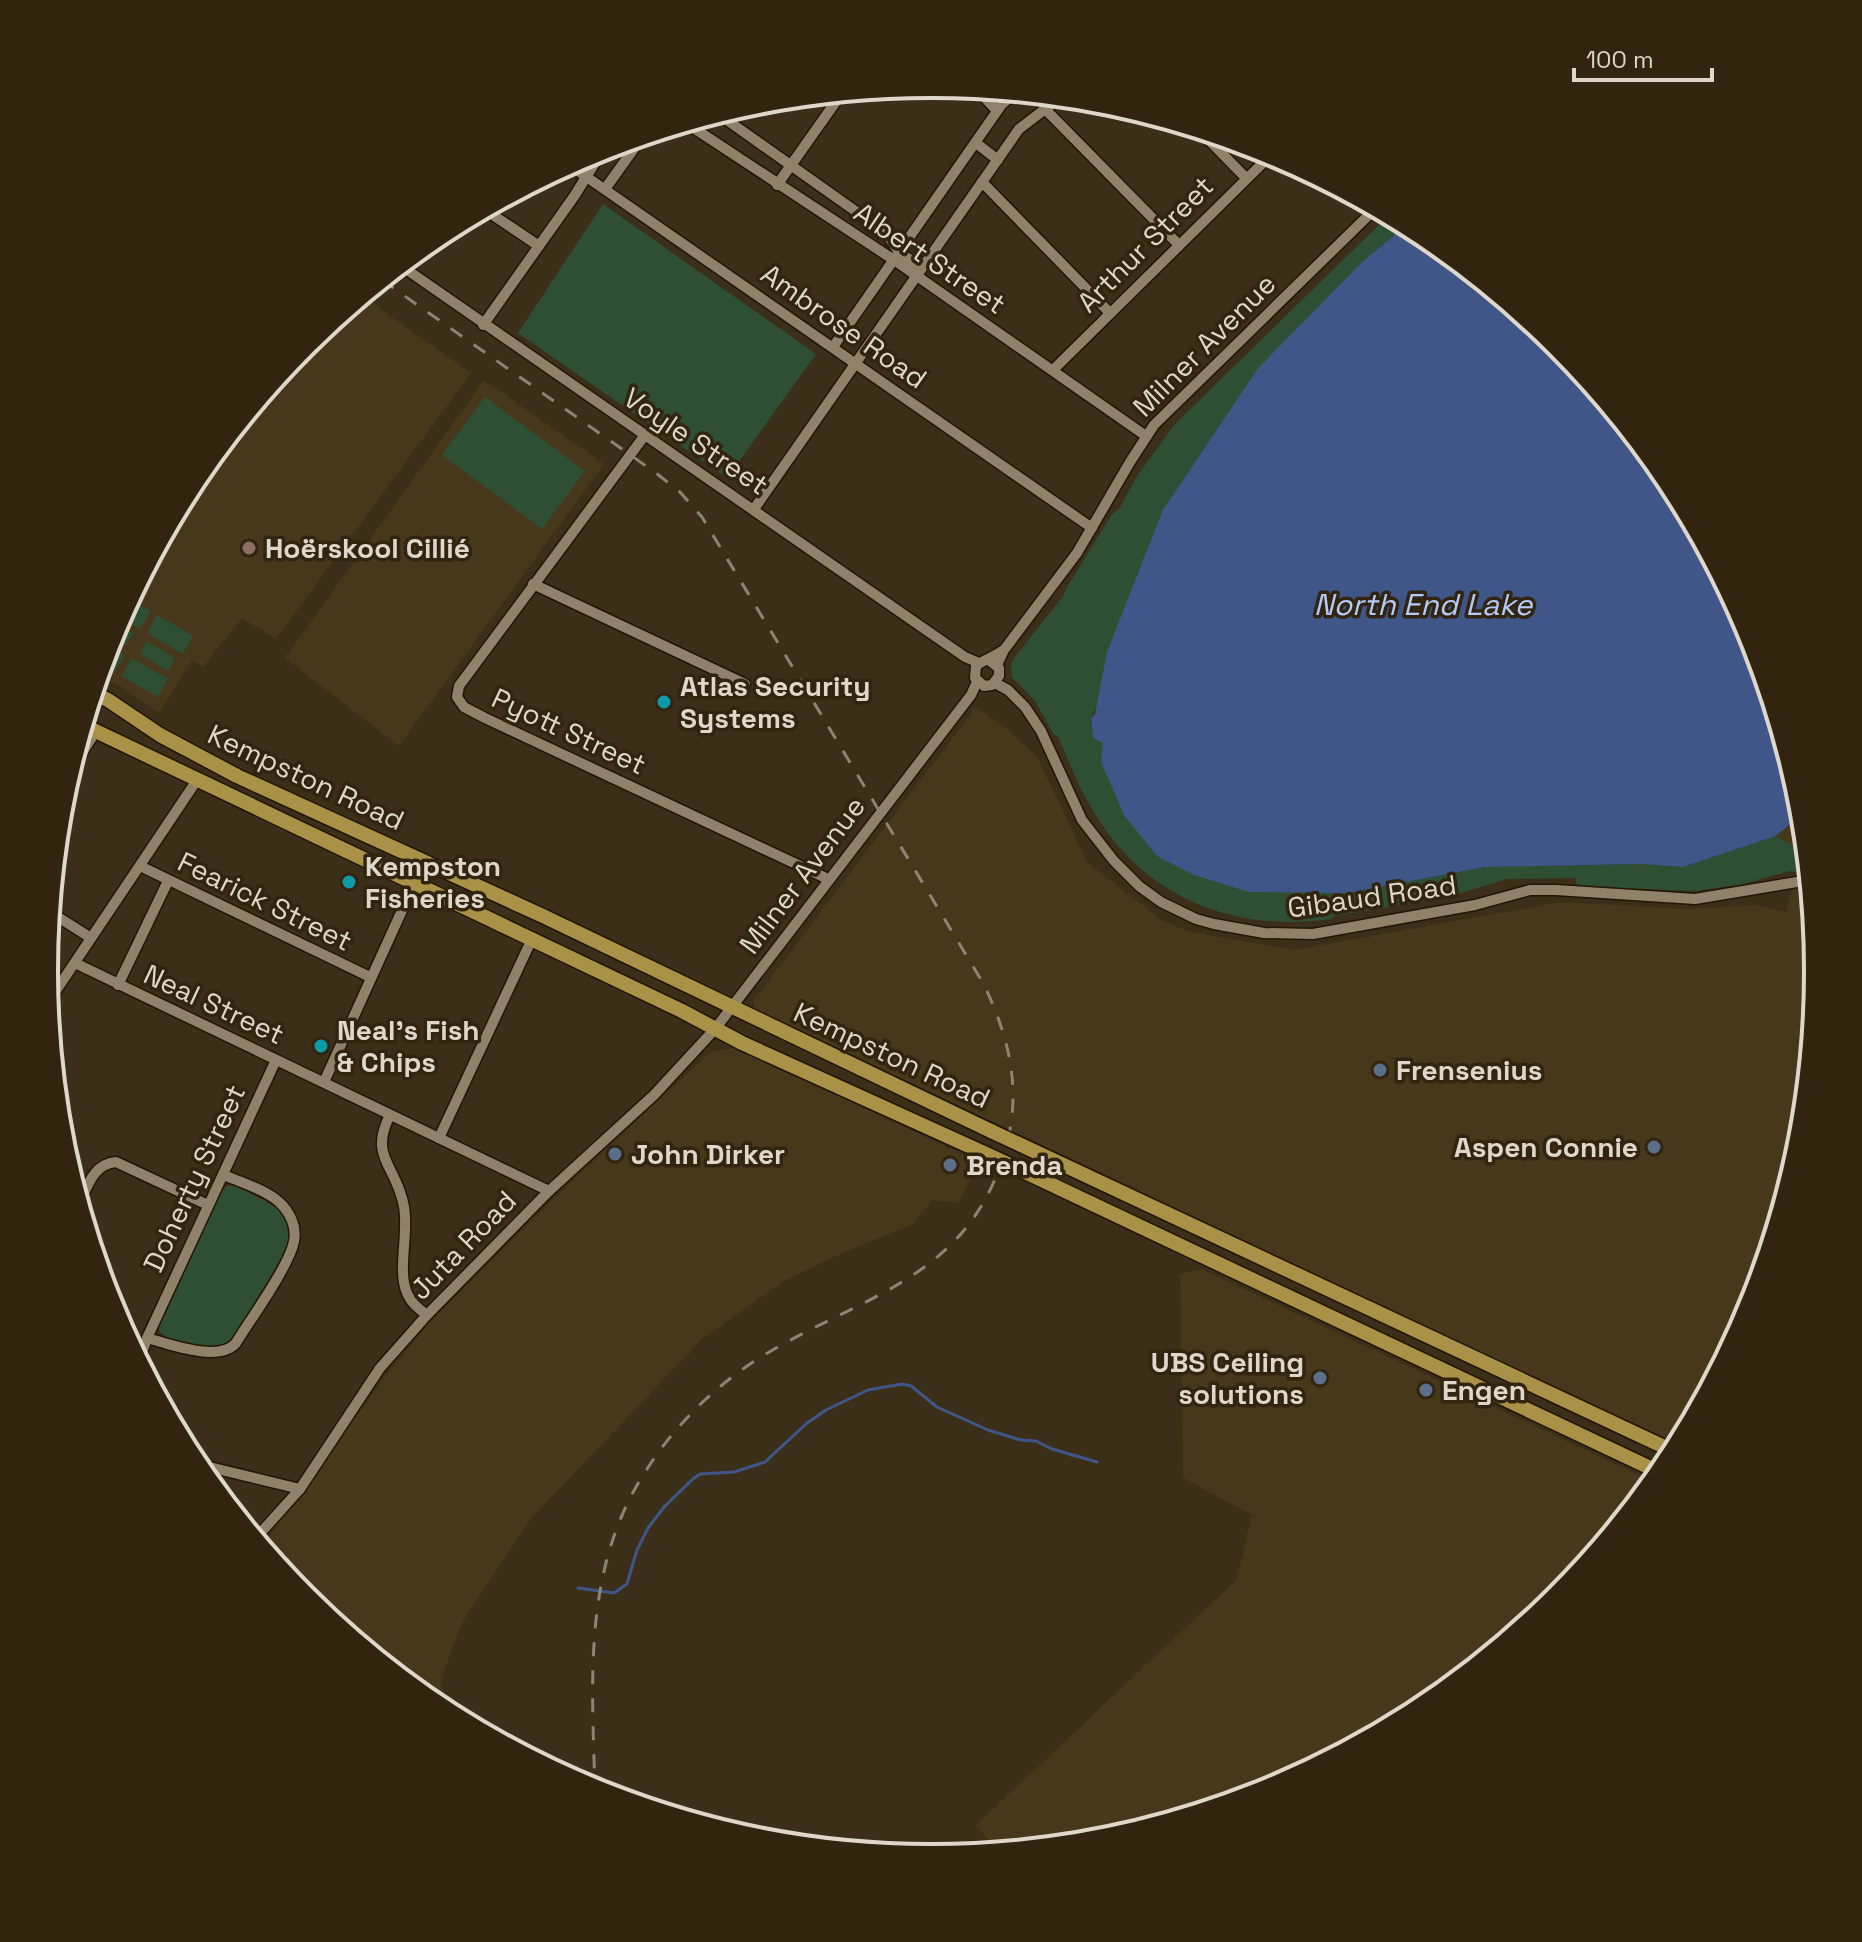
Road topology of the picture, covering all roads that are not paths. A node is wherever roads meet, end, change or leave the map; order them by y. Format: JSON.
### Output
{"nodes":[{"id":1,"x":987,"y":100,"type":"edge"},
{"id":2,"x":1007,"y":102,"type":"edge"},
{"id":3,"x":835,"y":103,"type":"edge"},
{"id":4,"x":1048,"y":106,"type":"edge"},
{"id":5,"x":1044,"y":108,"type":"junction"},
{"id":6,"x":997,"y":111,"type":"junction"},
{"id":7,"x":730,"y":122,"type":"edge"},
{"id":8,"x":697,"y":130,"type":"edge"},
{"id":9,"x":976,"y":143,"type":"junction"},
{"id":10,"x":1213,"y":144,"type":"edge"},
{"id":11,"x":633,"y":151,"type":"edge"},
{"id":12,"x":998,"y":160,"type":"junction"},
{"id":13,"x":1262,"y":163,"type":"edge"},
{"id":14,"x":592,"y":166,"type":"edge"},
{"id":15,"x":790,"y":166,"type":"junction"},
{"id":16,"x":579,"y":172,"type":"edge"},
{"id":17,"x":585,"y":177,"type":"junction"},
{"id":18,"x":1246,"y":178,"type":"junction"},
{"id":19,"x":982,"y":182,"type":"junction"},
{"id":20,"x":777,"y":185,"type":"junction"},
{"id":21,"x":605,"y":189,"type":"junction"},
{"id":22,"x":1369,"y":215,"type":"edge"},
{"id":23,"x":494,"y":216,"type":"edge"},
{"id":24,"x":1178,"y":244,"type":"junction"},
{"id":25,"x":539,"y":246,"type":"junction"},
{"id":26,"x":897,"y":256,"type":"junction"},
{"id":27,"x":409,"y":272,"type":"edge"},
{"id":28,"x":919,"y":272,"type":"junction"},
{"id":29,"x":1109,"y":312,"type":"junction"},
{"id":30,"x":483,"y":325,"type":"junction"},
{"id":31,"x":833,"y":347,"type":"junction"},
{"id":32,"x":856,"y":362,"type":"junction"},
{"id":33,"x":1053,"y":370,"type":"junction"},
{"id":34,"x":645,"y":435,"type":"junction"},
{"id":35,"x":1146,"y":436,"type":"junction"},
{"id":36,"x":754,"y":509,"type":"junction"},
{"id":37,"x":1092,"y":528,"type":"junction"},
{"id":38,"x":533,"y":584,"type":"junction"},
{"id":39,"x":987,"y":673,"type":"junction"},
{"id":40,"x":745,"y":684,"type":"dead end"},
{"id":41,"x":102,"y":697,"type":"edge"},
{"id":42,"x":93,"y":729,"type":"edge"},
{"id":43,"x":197,"y":780,"type":"junction"},
{"id":44,"x":140,"y":866,"type":"junction"},
{"id":45,"x":828,"y":879,"type":"junction"},
{"id":46,"x":168,"y":881,"type":"junction"},
{"id":47,"x":1799,"y":882,"type":"edge"},
{"id":48,"x":414,"y":884,"type":"junction"},
{"id":49,"x":60,"y":918,"type":"edge"},
{"id":50,"x":91,"y":938,"type":"junction"},
{"id":51,"x":531,"y":941,"type":"junction"},
{"id":52,"x":75,"y":963,"type":"junction"},
{"id":53,"x":370,"y":977,"type":"junction"},
{"id":54,"x":118,"y":985,"type":"junction"},
{"id":55,"x":59,"y":987,"type":"edge"},
{"id":56,"x":731,"y":1008,"type":"junction"},
{"id":57,"x":715,"y":1029,"type":"junction"},
{"id":58,"x":276,"y":1060,"type":"junction"},
{"id":59,"x":324,"y":1082,"type":"junction"},
{"id":60,"x":390,"y":1115,"type":"junction"},
{"id":61,"x":439,"y":1138,"type":"junction"},
{"id":62,"x":224,"y":1175,"type":"junction"},
{"id":63,"x":86,"y":1189,"type":"edge"},
{"id":64,"x":549,"y":1191,"type":"junction"},
{"id":65,"x":208,"y":1205,"type":"junction"},
{"id":66,"x":427,"y":1315,"type":"junction"},
{"id":67,"x":147,"y":1338,"type":"junction"},
{"id":68,"x":144,"y":1348,"type":"edge"},
{"id":69,"x":1663,"y":1446,"type":"edge"},
{"id":70,"x":1649,"y":1467,"type":"edge"},
{"id":71,"x":214,"y":1468,"type":"edge"},
{"id":72,"x":300,"y":1489,"type":"junction"},
{"id":73,"x":262,"y":1531,"type":"edge"}],
"edges":[{"from":1,"to":6,"type":"street"},
{"from":2,"to":6,"type":"street"},
{"from":3,"to":15,"type":"street"},
{"from":4,"to":5,"type":"street"},
{"from":5,"to":12,"type":"street"},
{"from":5,"to":24,"type":"street"},
{"from":6,"to":9,"type":"street"},
{"from":7,"to":15,"type":"street","name":"Albert Street"},
{"from":8,"to":20,"type":"street","name":"Albert Street"},
{"from":9,"to":12,"type":"street"},
{"from":9,"to":26,"type":"street"},
{"from":10,"to":18,"type":"street"},
{"from":11,"to":21,"type":"street"},
{"from":12,"to":19,"type":"street"},
{"from":13,"to":18,"type":"street","name":"Arthur Street"},
{"from":14,"to":17,"type":"street"},
{"from":15,"to":20,"type":"street"},
{"from":15,"to":26,"type":"street","name":"Albert Street"},
{"from":16,"to":17,"type":"street","name":"Ambrose Road"},
{"from":17,"to":21,"type":"street","name":"Ambrose Road"},
{"from":17,"to":25,"type":"street"},
{"from":18,"to":24,"type":"street","name":"Arthur Street"},
{"from":19,"to":28,"type":"street"},
{"from":19,"to":29,"type":"street"},
{"from":20,"to":26,"type":"street","name":"Albert Street"},
{"from":21,"to":31,"type":"street","name":"Ambrose Road"},
{"from":22,"to":35,"type":"street","name":"Milner Avenue"},
{"from":23,"to":25,"type":"street"},
{"from":24,"to":29,"type":"street","name":"Arthur Street"},
{"from":25,"to":30,"type":"street"},
{"from":26,"to":28,"type":"street","name":"Albert Street"},
{"from":26,"to":31,"type":"street"},
{"from":27,"to":30,"type":"street","name":"Voyle Street"},
{"from":28,"to":32,"type":"street"},
{"from":28,"to":33,"type":"street","name":"Albert Street"},
{"from":29,"to":33,"type":"street","name":"Arthur Street"},
{"from":30,"to":34,"type":"street","name":"Voyle Street"},
{"from":31,"to":32,"type":"street","name":"Ambrose Road"},
{"from":32,"to":36,"type":"street"},
{"from":32,"to":37,"type":"street","name":"Ambrose Road"},
{"from":33,"to":35,"type":"street","name":"Albert Street"},
{"from":34,"to":36,"type":"street","name":"Voyle Street"},
{"from":34,"to":38,"type":"street","name":"Pyott Street"},
{"from":35,"to":37,"type":"street","name":"Milner Avenue"},
{"from":36,"to":39,"type":"street","name":"Voyle Street"},
{"from":37,"to":39,"type":"street","name":"Milner Avenue"},
{"from":38,"to":40,"type":"street"},
{"from":38,"to":45,"type":"street","name":"Pyott Street"},
{"from":39,"to":45,"type":"street","name":"Milner Avenue"},
{"from":39,"to":47,"type":"street","name":"Gibaud Road"},
{"from":41,"to":56,"type":"main road","name":"Kempston Road"},
{"from":42,"to":43,"type":"main road","name":"Kempston Road"},
{"from":43,"to":44,"type":"street"},
{"from":43,"to":48,"type":"main road","name":"Kempston Road"},
{"from":44,"to":46,"type":"street","name":"Fearick Street"},
{"from":44,"to":50,"type":"street"},
{"from":45,"to":56,"type":"street","name":"Milner Avenue"},
{"from":46,"to":53,"type":"street","name":"Fearick Street"},
{"from":46,"to":54,"type":"street"},
{"from":48,"to":51,"type":"main road","name":"Kempston Road"},
{"from":48,"to":53,"type":"street"},
{"from":49,"to":50,"type":"street"},
{"from":50,"to":52,"type":"street"},
{"from":51,"to":57,"type":"main road","name":"Kempston Road"},
{"from":51,"to":61,"type":"street"},
{"from":52,"to":54,"type":"street","name":"Neal Street"},
{"from":52,"to":55,"type":"street"},
{"from":53,"to":59,"type":"street"},
{"from":54,"to":58,"type":"street","name":"Neal Street"},
{"from":56,"to":57,"type":"street","name":"Juta Road"},
{"from":56,"to":69,"type":"main road","name":"Kempston Road","bridge":true},
{"from":57,"to":64,"type":"street","name":"Juta Road"},
{"from":57,"to":70,"type":"main road","name":"Kempston Road","bridge":true},
{"from":58,"to":59,"type":"street","name":"Neal Street"},
{"from":58,"to":62,"type":"street","name":"Doherty Street"},
{"from":59,"to":60,"type":"street","name":"Neal Street"},
{"from":60,"to":61,"type":"street","name":"Neal Street"},
{"from":60,"to":66,"type":"street"},
{"from":61,"to":64,"type":"street","name":"Neal Street"},
{"from":62,"to":65,"type":"street","name":"Doherty Street"},
{"from":62,"to":67,"type":"street"},
{"from":63,"to":65,"type":"street"},
{"from":64,"to":66,"type":"street","name":"Juta Road"},
{"from":65,"to":67,"type":"street","name":"Doherty Street"},
{"from":66,"to":72,"type":"street","name":"Juta Road"},
{"from":67,"to":68,"type":"street","name":"Doherty Street"},
{"from":71,"to":72,"type":"street"},
{"from":72,"to":73,"type":"street","name":"Juta Road"}]}
